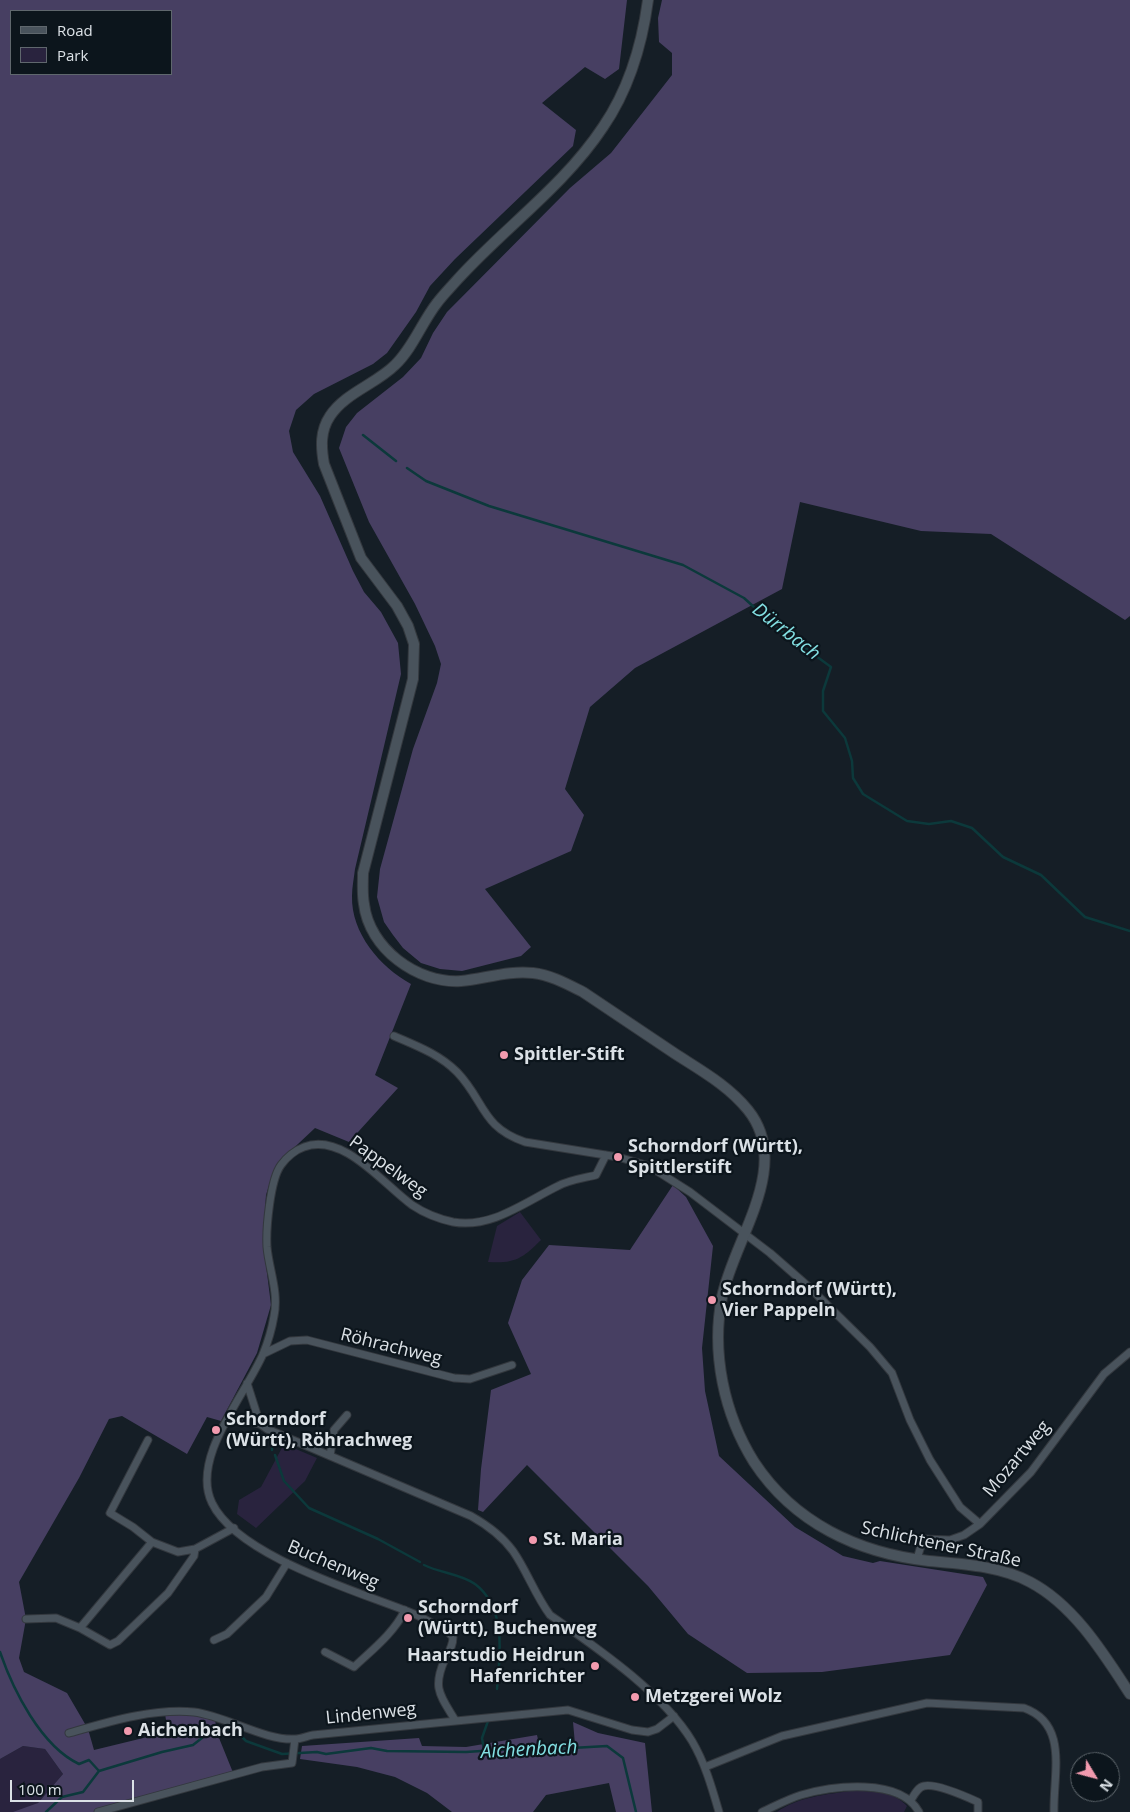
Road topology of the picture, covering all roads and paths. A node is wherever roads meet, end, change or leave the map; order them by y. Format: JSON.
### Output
{"nodes":[{"id":1,"x":648,"y":0,"type":"edge"},
{"id":2,"x":394,"y":1036,"type":"dead end"},
{"id":3,"x":606,"y":1155,"type":"junction"},
{"id":4,"x":744,"y":1234,"type":"junction"},
{"id":5,"x":1130,"y":1352,"type":"edge"},
{"id":6,"x":263,"y":1354,"type":"junction"},
{"id":7,"x":512,"y":1366,"type":"dead end"},
{"id":8,"x":247,"y":1383,"type":"junction"},
{"id":9,"x":347,"y":1415,"type":"dead end"},
{"id":10,"x":228,"y":1417,"type":"junction"},
{"id":11,"x":260,"y":1424,"type":"junction"},
{"id":12,"x":148,"y":1440,"type":"dead end"},
{"id":13,"x":330,"y":1456,"type":"junction"},
{"id":14,"x":980,"y":1524,"type":"junction"},
{"id":15,"x":234,"y":1528,"type":"junction"},
{"id":16,"x":152,"y":1542,"type":"junction"},
{"id":17,"x":195,"y":1549,"type":"junction"},
{"id":18,"x":917,"y":1559,"type":"junction"},
{"id":19,"x":287,"y":1563,"type":"junction"},
{"id":20,"x":406,"y":1610,"type":"junction"},
{"id":21,"x":26,"y":1619,"type":"dead end"},
{"id":22,"x":80,"y":1628,"type":"junction"},
{"id":23,"x":214,"y":1640,"type":"dead end"},
{"id":24,"x":326,"y":1652,"type":"dead end"},
{"id":25,"x":1130,"y":1694,"type":"edge"},
{"id":26,"x":674,"y":1716,"type":"junction"},
{"id":27,"x":455,"y":1720,"type":"junction"},
{"id":28,"x":69,"y":1733,"type":"dead end"},
{"id":29,"x":295,"y":1739,"type":"junction"},
{"id":30,"x":705,"y":1767,"type":"junction"},
{"id":31,"x":911,"y":1800,"type":"junction"},
{"id":32,"x":98,"y":1812,"type":"edge"},
{"id":33,"x":719,"y":1812,"type":"edge"},
{"id":34,"x":762,"y":1812,"type":"edge"},
{"id":35,"x":919,"y":1812,"type":"edge"},
{"id":36,"x":978,"y":1812,"type":"edge"},
{"id":37,"x":1054,"y":1812,"type":"edge"}],
"edges":[{"from":1,"to":4,"type":"main road","name":"Schlichtener Straße"},
{"from":2,"to":3,"type":"street"},
{"from":3,"to":4,"type":"street"},
{"from":3,"to":6,"type":"street","name":"Pappelweg"},
{"from":4,"to":14,"type":"street"},
{"from":4,"to":18,"type":"main road","name":"Schlichtener Straße"},
{"from":5,"to":14,"type":"street","name":"Mozartweg"},
{"from":6,"to":7,"type":"street","name":"Röhrachweg"},
{"from":6,"to":8,"type":"street","name":"Pappelweg"},
{"from":8,"to":10,"type":"street","name":"Pappelweg"},
{"from":8,"to":11,"type":"street"},
{"from":9,"to":13,"type":"street"},
{"from":10,"to":11,"type":"street"},
{"from":10,"to":15,"type":"street","name":"Buchenweg"},
{"from":11,"to":13,"type":"street"},
{"from":12,"to":16,"type":"street"},
{"from":13,"to":26,"type":"street"},
{"from":14,"to":18,"type":"street","name":"Mozartweg"},
{"from":15,"to":17,"type":"street"},
{"from":15,"to":19,"type":"street","name":"Buchenweg"},
{"from":16,"to":17,"type":"street"},
{"from":16,"to":22,"type":"street"},
{"from":17,"to":22,"type":"street"},
{"from":18,"to":25,"type":"main road","name":"Schlichtener Straße"},
{"from":19,"to":20,"type":"street","name":"Buchenweg"},
{"from":19,"to":23,"type":"street"},
{"from":20,"to":24,"type":"street"},
{"from":20,"to":27,"type":"street","name":"Buchenweg"},
{"from":21,"to":22,"type":"street"},
{"from":26,"to":27,"type":"street","name":"Lindenweg"},
{"from":26,"to":30,"type":"street"},
{"from":27,"to":29,"type":"street","name":"Lindenweg"},
{"from":28,"to":29,"type":"street","name":"Lindenweg"},
{"from":29,"to":32,"type":"street"},
{"from":30,"to":33,"type":"street"},
{"from":30,"to":37,"type":"street"},
{"from":31,"to":34,"type":"street"},
{"from":31,"to":35,"type":"street"},
{"from":31,"to":36,"type":"street"}]}
